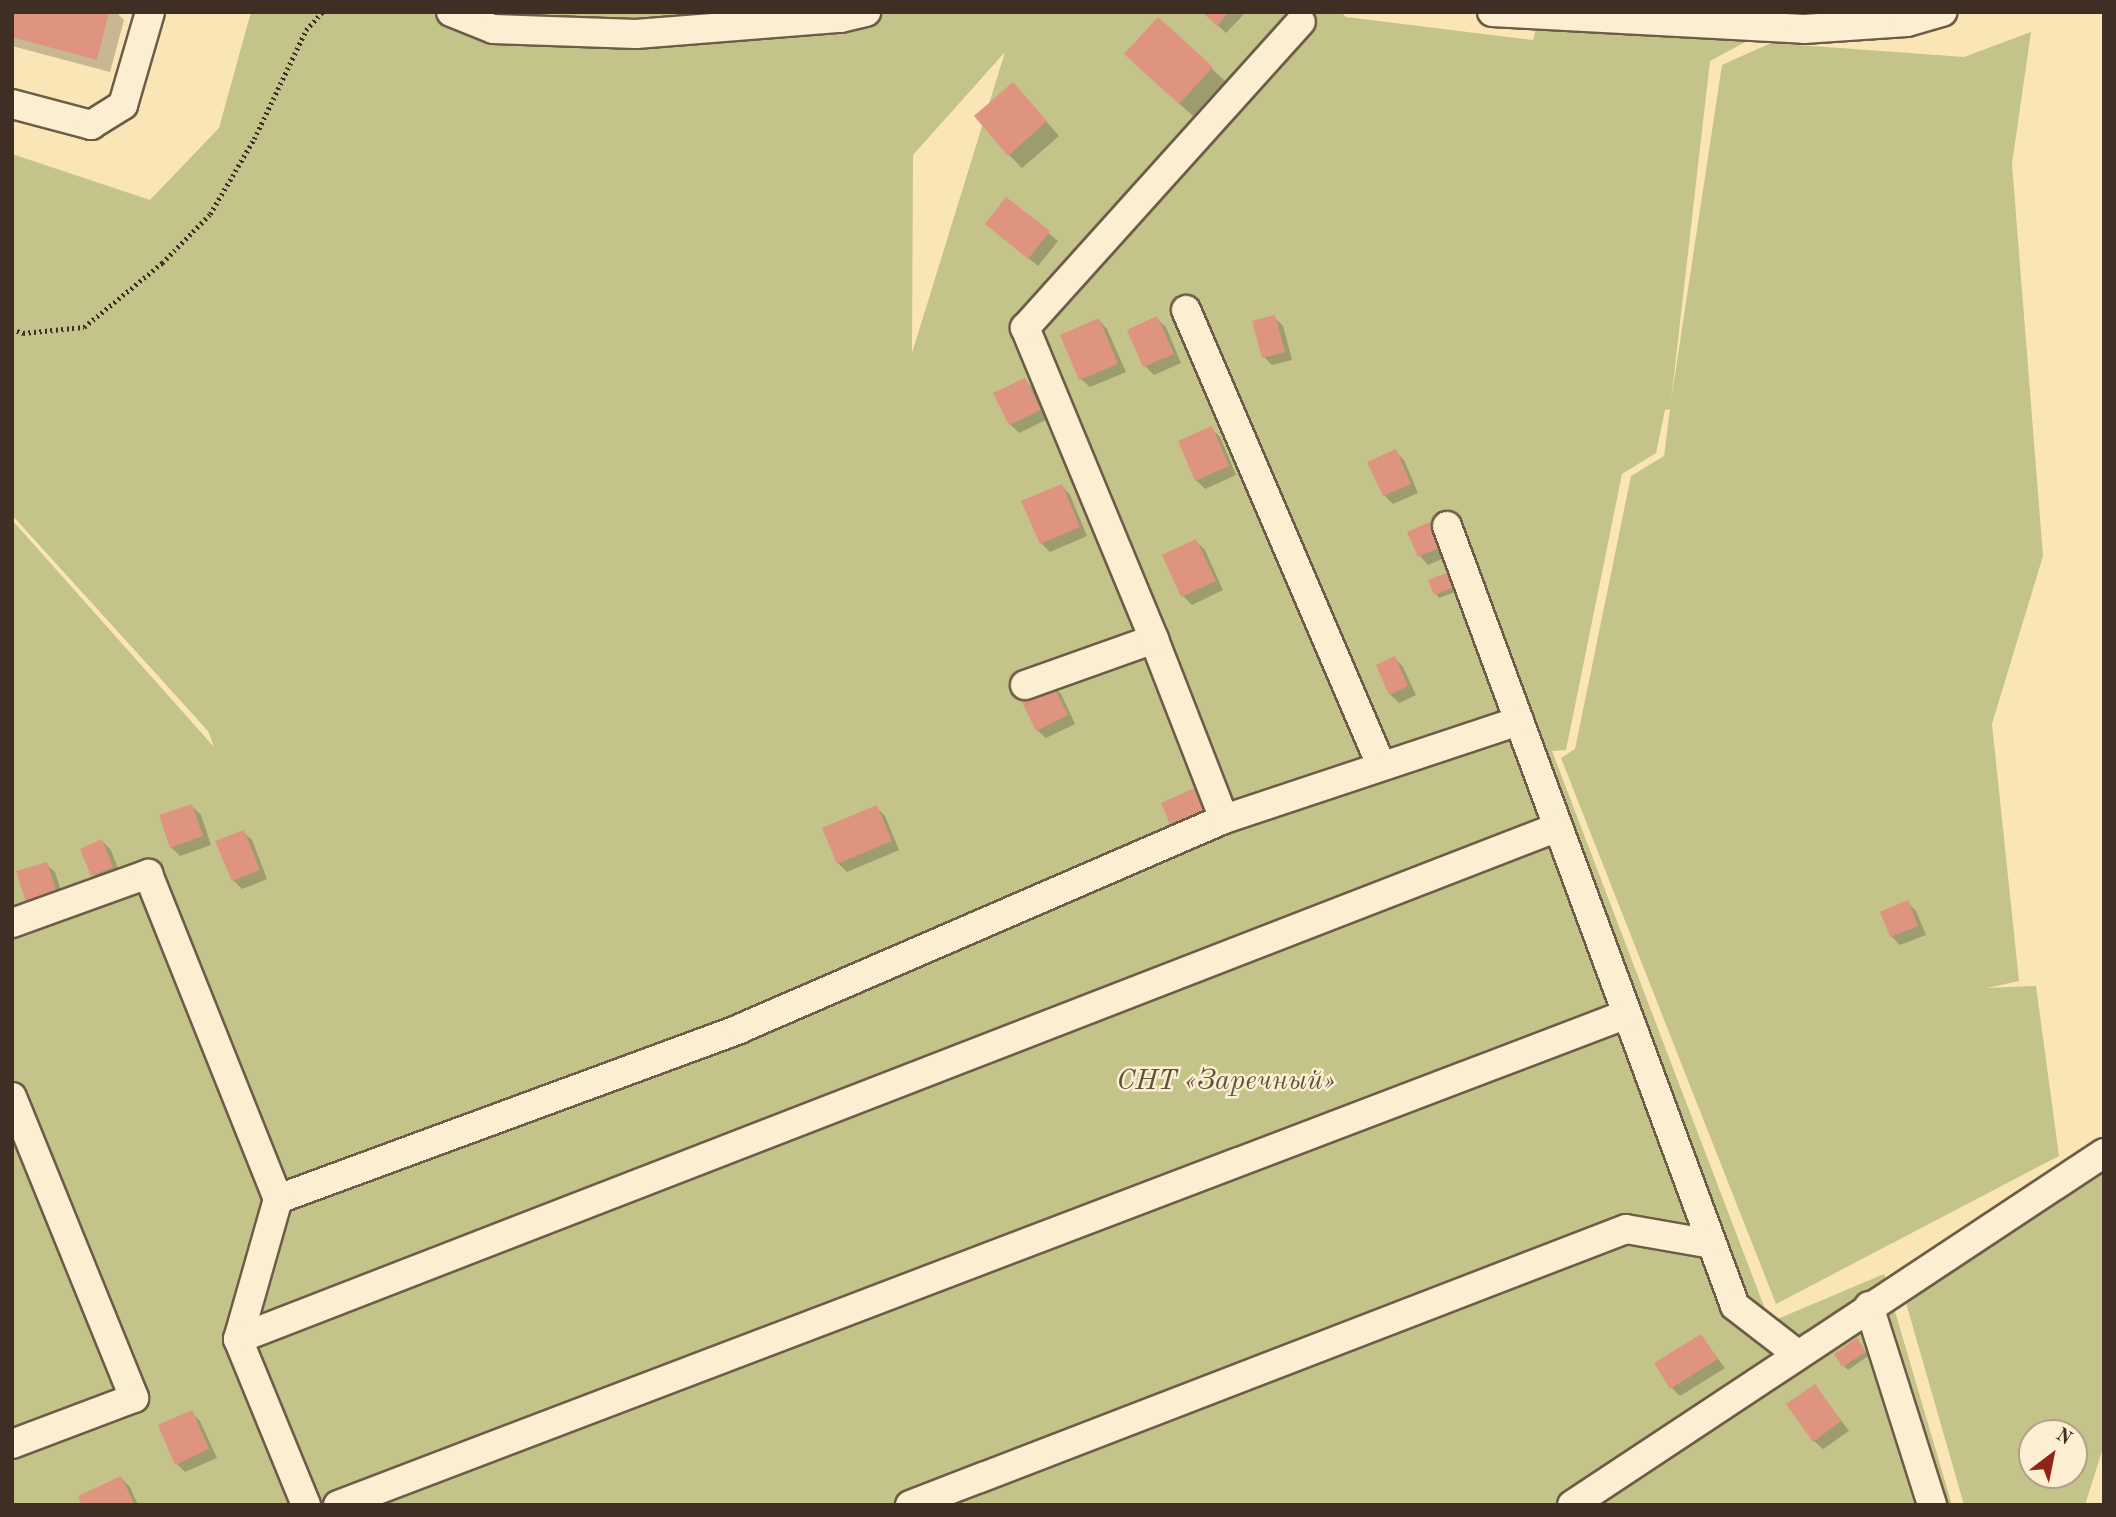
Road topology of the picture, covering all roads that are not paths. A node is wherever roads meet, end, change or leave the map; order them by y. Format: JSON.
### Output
{"nodes":[{"id":1,"x":150,"y":12,"type":"edge"},
{"id":2,"x":451,"y":12,"type":"edge"},
{"id":3,"x":866,"y":12,"type":"edge"},
{"id":4,"x":1492,"y":12,"type":"edge"},
{"id":5,"x":1943,"y":12,"type":"edge"},
{"id":6,"x":1301,"y":22,"type":"dead end"},
{"id":7,"x":12,"y":104,"type":"edge"},
{"id":8,"x":1186,"y":310,"type":"dead end"},
{"id":9,"x":1447,"y":526,"type":"dead end"},
{"id":10,"x":1154,"y":639,"type":"junction"},
{"id":11,"x":1025,"y":685,"type":"dead end"},
{"id":12,"x":1519,"y":721,"type":"junction"},
{"id":13,"x":1381,"y":766,"type":"junction"},
{"id":14,"x":1224,"y":819,"type":"junction"},
{"id":15,"x":1558,"y":827,"type":"junction"},
{"id":16,"x":12,"y":923,"type":"edge"},
{"id":17,"x":1627,"y":1014,"type":"junction"},
{"id":18,"x":12,"y":1097,"type":"edge"},
{"id":19,"x":2104,"y":1153,"type":"edge"},
{"id":20,"x":278,"y":1199,"type":"junction"},
{"id":21,"x":1712,"y":1244,"type":"junction"},
{"id":22,"x":1869,"y":1306,"type":"junction"},
{"id":23,"x":238,"y":1339,"type":"junction"},
{"id":24,"x":1797,"y":1354,"type":"junction"},
{"id":25,"x":12,"y":1444,"type":"edge"},
{"id":26,"x":306,"y":1505,"type":"edge"},
{"id":27,"x":338,"y":1505,"type":"edge"},
{"id":28,"x":910,"y":1505,"type":"edge"},
{"id":29,"x":1572,"y":1505,"type":"edge"},
{"id":30,"x":1932,"y":1505,"type":"edge"}],
"edges":[{"from":1,"to":7,"type":"street"},
{"from":2,"to":3,"type":"street"},
{"from":4,"to":5,"type":"street"},
{"from":6,"to":10,"type":"street"},
{"from":8,"to":13,"type":"street"},
{"from":9,"to":12,"type":"street"},
{"from":10,"to":11,"type":"street"},
{"from":10,"to":14,"type":"street"},
{"from":12,"to":13,"type":"street"},
{"from":12,"to":15,"type":"street"},
{"from":13,"to":14,"type":"street"},
{"from":14,"to":20,"type":"street"},
{"from":15,"to":17,"type":"street"},
{"from":15,"to":23,"type":"street"},
{"from":16,"to":20,"type":"street"},
{"from":17,"to":21,"type":"street"},
{"from":17,"to":27,"type":"street"},
{"from":18,"to":25,"type":"street"},
{"from":19,"to":22,"type":"street"},
{"from":20,"to":23,"type":"street"},
{"from":21,"to":24,"type":"street"},
{"from":21,"to":28,"type":"street"},
{"from":22,"to":24,"type":"street"},
{"from":22,"to":30,"type":"street"},
{"from":23,"to":26,"type":"street"},
{"from":24,"to":29,"type":"street"}]}
